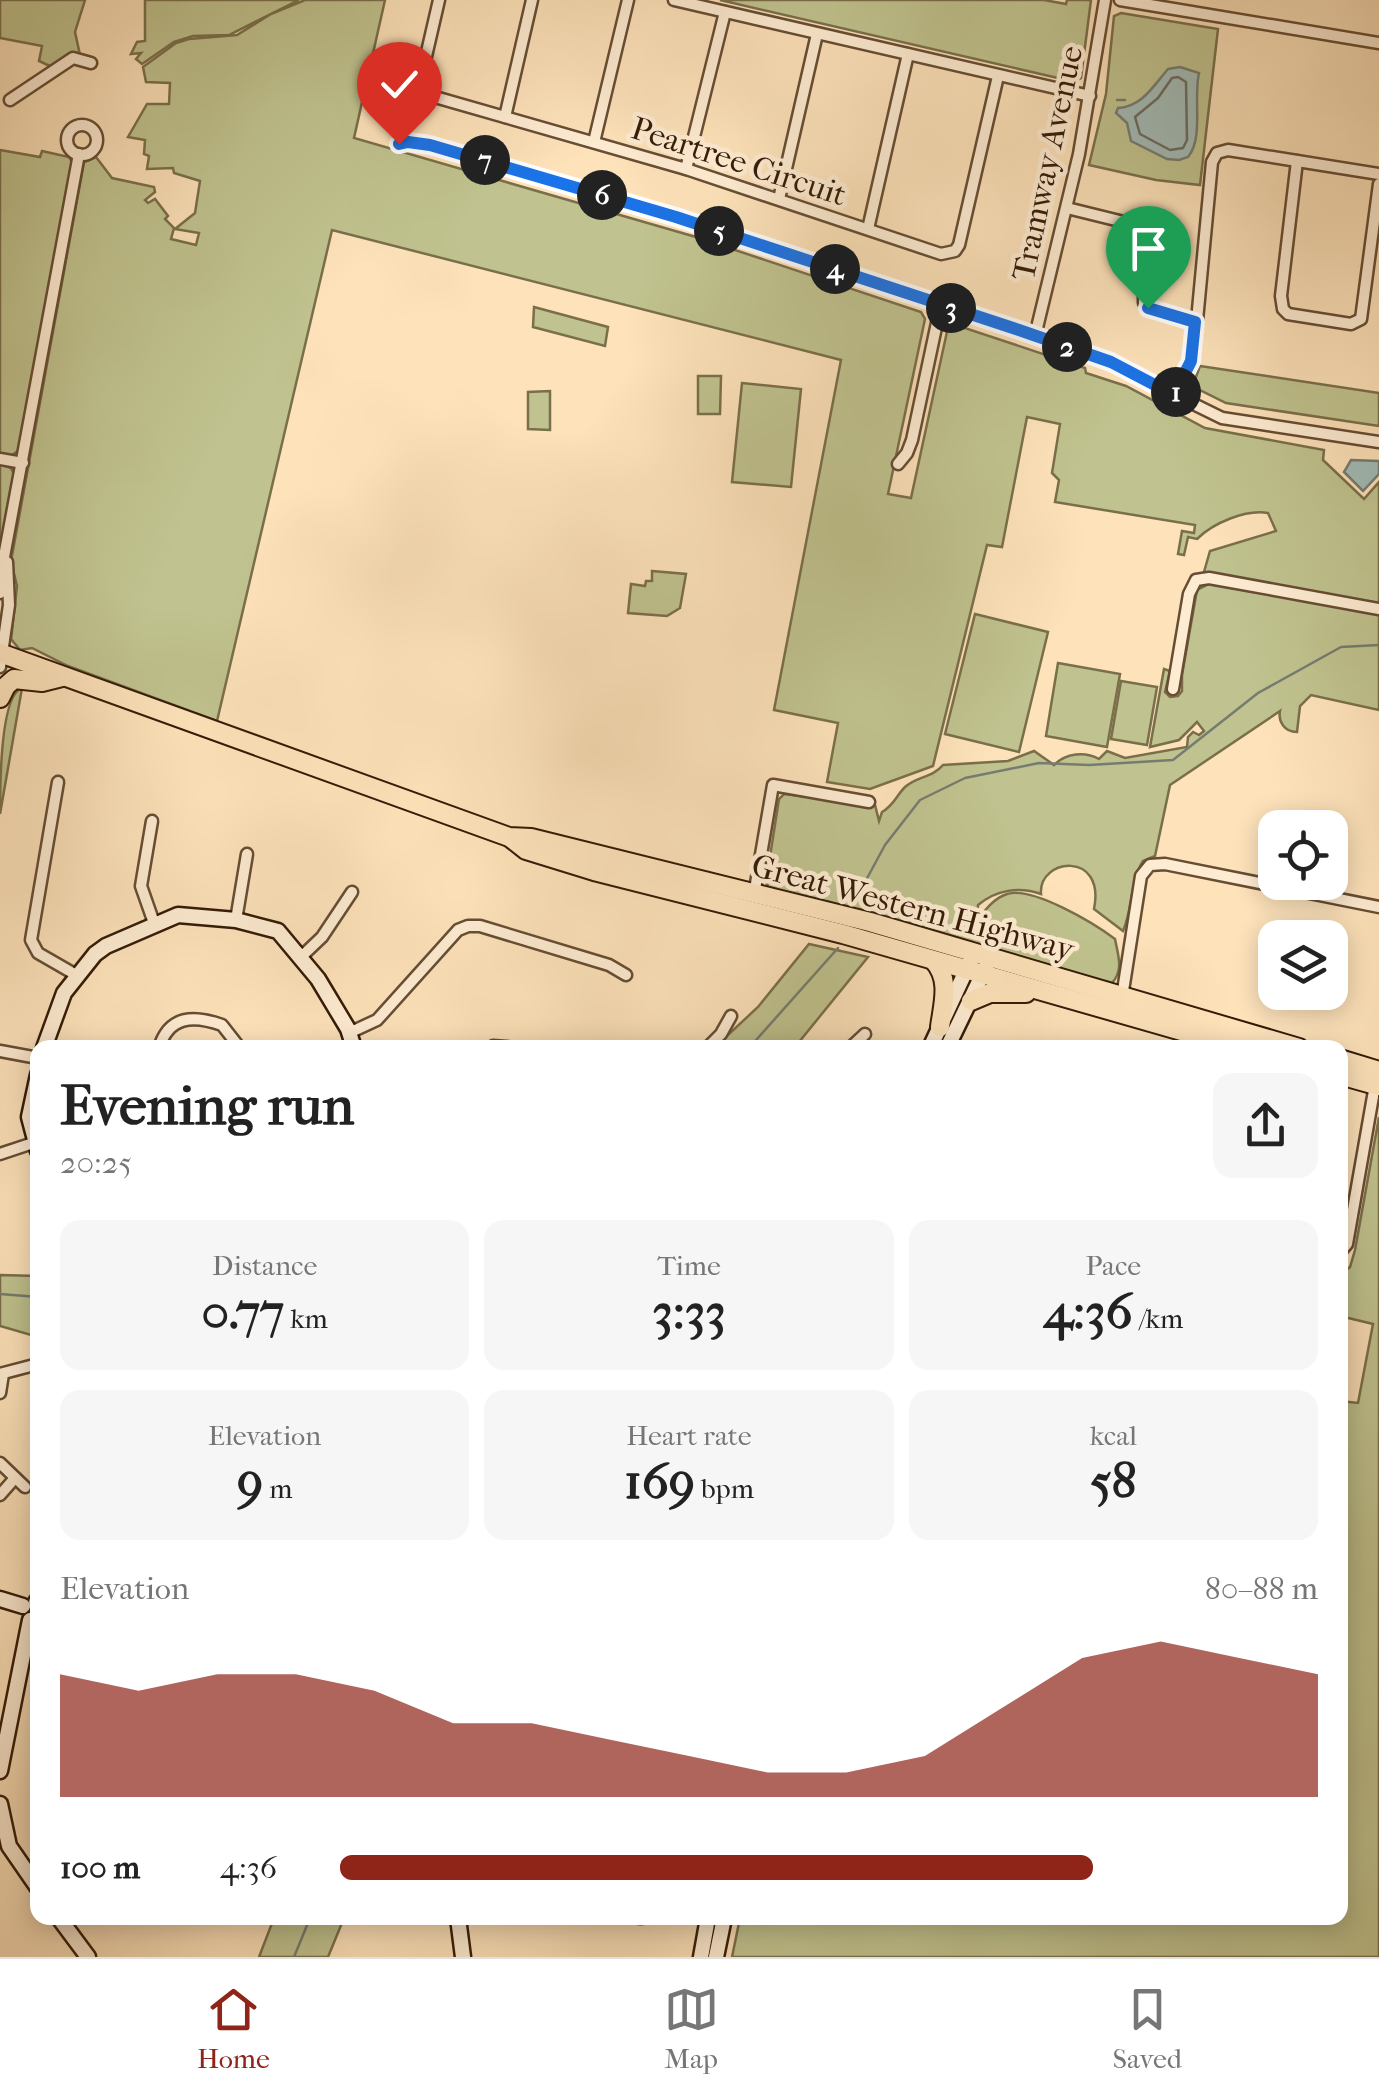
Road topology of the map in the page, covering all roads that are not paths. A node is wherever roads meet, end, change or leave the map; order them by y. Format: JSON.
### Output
{"nodes":[{"id":1,"x":439,"y":0,"type":"edge"},
{"id":2,"x":532,"y":0,"type":"edge"},
{"id":3,"x":628,"y":0,"type":"edge"},
{"id":4,"x":674,"y":0,"type":"edge"},
{"id":5,"x":1105,"y":0,"type":"edge"},
{"id":6,"x":1120,"y":0,"type":"edge"},
{"id":7,"x":725,"y":12,"type":"junction"},
{"id":8,"x":817,"y":34,"type":"junction"},
{"id":9,"x":1379,"y":43,"type":"edge"},
{"id":10,"x":908,"y":54,"type":"junction"},
{"id":11,"x":90,"y":63,"type":"dead end"},
{"id":12,"x":998,"y":76,"type":"junction"},
{"id":13,"x":1090,"y":96,"type":"junction"},
{"id":14,"x":10,"y":100,"type":"dead end"},
{"id":15,"x":504,"y":117,"type":"junction"},
{"id":16,"x":594,"y":142,"type":"junction"},
{"id":17,"x":399,"y":144,"type":"dead end"},
{"id":18,"x":79,"y":154,"type":"dead end"},
{"id":19,"x":1297,"y":161,"type":"junction"},
{"id":20,"x":686,"y":169,"type":"junction"},
{"id":21,"x":1379,"y":174,"type":"edge"},
{"id":22,"x":1379,"y":184,"type":"edge"},
{"id":23,"x":778,"y":199,"type":"junction"},
{"id":24,"x":1066,"y":208,"type":"junction"},
{"id":25,"x":868,"y":229,"type":"junction"},
{"id":26,"x":941,"y":304,"type":"junction"},
{"id":27,"x":1195,"y":322,"type":"junction"},
{"id":28,"x":1035,"y":336,"type":"junction"},
{"id":29,"x":1174,"y":395,"type":"junction"},
{"id":30,"x":1379,"y":445,"type":"edge"},
{"id":31,"x":0,"y":458,"type":"edge"},
{"id":32,"x":23,"y":463,"type":"junction"},
{"id":33,"x":898,"y":464,"type":"dead end"},
{"id":34,"x":7,"y":551,"type":"junction"},
{"id":35,"x":0,"y":593,"type":"edge"},
{"id":36,"x":1379,"y":609,"type":"edge"},
{"id":37,"x":1,"y":658,"type":"edge"},
{"id":38,"x":62,"y":677,"type":"junction"},
{"id":39,"x":1173,"y":688,"type":"dead end"},
{"id":40,"x":0,"y":698,"type":"edge"},
{"id":41,"x":58,"y":782,"type":"dead end"},
{"id":42,"x":869,"y":802,"type":"dead end"},
{"id":43,"x":152,"y":821,"type":"dead end"},
{"id":44,"x":509,"y":837,"type":"junction"},
{"id":45,"x":247,"y":854,"type":"dead end"},
{"id":46,"x":352,"y":892,"type":"dead end"},
{"id":47,"x":754,"y":893,"type":"junction"},
{"id":48,"x":1379,"y":907,"type":"edge"},
{"id":49,"x":750,"y":913,"type":"junction"},
{"id":50,"x":236,"y":920,"type":"junction"},
{"id":51,"x":154,"y":923,"type":"junction"},
{"id":52,"x":300,"y":957,"type":"junction"},
{"id":53,"x":934,"y":961,"type":"junction"},
{"id":54,"x":978,"y":963,"type":"junction"},
{"id":55,"x":626,"y":974,"type":"dead end"},
{"id":56,"x":78,"y":976,"type":"junction"},
{"id":57,"x":1046,"y":993,"type":"junction"},
{"id":58,"x":1122,"y":997,"type":"junction"},
{"id":59,"x":970,"y":1002,"type":"junction"},
{"id":60,"x":731,"y":1016,"type":"dead end"},
{"id":61,"x":940,"y":1026,"type":"junction"},
{"id":62,"x":864,"y":1034,"type":"dead end"},
{"id":63,"x":47,"y":1040,"type":"edge"},
{"id":64,"x":163,"y":1040,"type":"edge"},
{"id":65,"x":234,"y":1040,"type":"edge"},
{"id":66,"x":352,"y":1040,"type":"edge"},
{"id":67,"x":716,"y":1040,"type":"edge"},
{"id":68,"x":858,"y":1040,"type":"edge"},
{"id":69,"x":934,"y":1040,"type":"edge"},
{"id":70,"x":951,"y":1040,"type":"edge"},
{"id":71,"x":1213,"y":1040,"type":"edge"},
{"id":72,"x":1271,"y":1040,"type":"edge"},
{"id":73,"x":0,"y":1051,"type":"edge"},
{"id":74,"x":30,"y":1057,"type":"edge"},
{"id":75,"x":1348,"y":1063,"type":"edge"},
{"id":76,"x":1348,"y":1076,"type":"edge"},
{"id":77,"x":1378,"y":1076,"type":"edge"},
{"id":78,"x":30,"y":1148,"type":"edge"},
{"id":79,"x":0,"y":1154,"type":"edge"},
{"id":80,"x":1348,"y":1239,"type":"edge"},
{"id":81,"x":30,"y":1366,"type":"edge"},
{"id":82,"x":2,"y":1374,"type":"edge"},
{"id":83,"x":0,"y":1392,"type":"edge"},
{"id":84,"x":0,"y":1463,"type":"edge"},
{"id":85,"x":14,"y":1478,"type":"junction"},
{"id":86,"x":25,"y":1487,"type":"dead end"},
{"id":87,"x":0,"y":1494,"type":"edge"},
{"id":88,"x":0,"y":1599,"type":"edge"},
{"id":89,"x":30,"y":1607,"type":"edge"},
{"id":90,"x":30,"y":1627,"type":"edge"},
{"id":91,"x":0,"y":1770,"type":"edge"},
{"id":92,"x":0,"y":1804,"type":"edge"},
{"id":93,"x":30,"y":1876,"type":"edge"},
{"id":94,"x":64,"y":1925,"type":"edge"},
{"id":95,"x":459,"y":1925,"type":"edge"},
{"id":96,"x":707,"y":1925,"type":"edge"},
{"id":97,"x":723,"y":1925,"type":"edge"},
{"id":98,"x":88,"y":1957,"type":"edge"},
{"id":99,"x":463,"y":1957,"type":"edge"},
{"id":100,"x":701,"y":1957,"type":"edge"},
{"id":101,"x":716,"y":1957,"type":"edge"}],
"edges":[{"from":1,"to":15,"type":"street","name":"Peartree Circuit"},
{"from":2,"to":15,"type":"street"},
{"from":3,"to":16,"type":"street"},
{"from":4,"to":7,"type":"street"},
{"from":5,"to":13,"type":"street","name":"Tramway Avenue"},
{"from":6,"to":9,"type":"street"},
{"from":7,"to":8,"type":"street"},
{"from":7,"to":20,"type":"street"},
{"from":8,"to":10,"type":"street"},
{"from":8,"to":23,"type":"street"},
{"from":10,"to":12,"type":"street"},
{"from":10,"to":25,"type":"street"},
{"from":11,"to":14,"type":"street"},
{"from":12,"to":13,"type":"street"},
{"from":12,"to":25,"type":"street","name":"Peartree Circuit"},
{"from":13,"to":24,"type":"street","name":"Tramway Avenue"},
{"from":15,"to":16,"type":"street","name":"Peartree Circuit"},
{"from":16,"to":20,"type":"street","name":"Peartree Circuit"},
{"from":17,"to":26,"type":"street"},
{"from":18,"to":32,"type":"street"},
{"from":19,"to":21,"type":"street"},
{"from":19,"to":22,"type":"street"},
{"from":19,"to":27,"type":"street"},
{"from":20,"to":23,"type":"street","name":"Peartree Circuit"},
{"from":23,"to":25,"type":"street","name":"Peartree Circuit"},
{"from":24,"to":27,"type":"street"},
{"from":24,"to":28,"type":"street","name":"Tramway Avenue"},
{"from":26,"to":28,"type":"street"},
{"from":26,"to":33,"type":"street"},
{"from":27,"to":29,"type":"street"},
{"from":28,"to":29,"type":"street"},
{"from":29,"to":30,"type":"street"},
{"from":31,"to":32,"type":"street"},
{"from":32,"to":34,"type":"street"},
{"from":34,"to":35,"type":"street"},
{"from":34,"to":37,"type":"street"},
{"from":36,"to":39,"type":"street"},
{"from":37,"to":38,"type":"highway","name":"Great Western Highway"},
{"from":38,"to":40,"type":"highway"},
{"from":38,"to":44,"type":"highway","name":"Great Western Highway"},
{"from":41,"to":56,"type":"street"},
{"from":42,"to":47,"type":"street"},
{"from":43,"to":51,"type":"street"},
{"from":44,"to":47,"type":"highway","name":"Great Western Highway"},
{"from":44,"to":49,"type":"highway","name":"Great Western Highway"},
{"from":45,"to":50,"type":"street"},
{"from":46,"to":52,"type":"street"},
{"from":47,"to":49,"type":"street"},
{"from":47,"to":54,"type":"highway","name":"Great Western Highway"},
{"from":48,"to":58,"type":"street"},
{"from":49,"to":53,"type":"highway","name":"Great Western Highway"},
{"from":50,"to":51,"type":"street"},
{"from":50,"to":52,"type":"street"},
{"from":51,"to":56,"type":"street"},
{"from":52,"to":66,"type":"street"},
{"from":53,"to":54,"type":"highway","name":"Great Western Highway"},
{"from":53,"to":61,"type":"highway"},
{"from":54,"to":57,"type":"highway","name":"Great Western Highway"},
{"from":54,"to":58,"type":"highway","name":"Great Western Highway"},
{"from":54,"to":59,"type":"street"},
{"from":54,"to":61,"type":"street"},
{"from":55,"to":66,"type":"street"},
{"from":56,"to":63,"type":"street"},
{"from":57,"to":59,"type":"highway"},
{"from":57,"to":71,"type":"highway","name":"Great Western Highway"},
{"from":58,"to":72,"type":"highway","name":"Great Western Highway"},
{"from":59,"to":70,"type":"street"},
{"from":60,"to":67,"type":"street"},
{"from":61,"to":69,"type":"street"},
{"from":62,"to":68,"type":"street"},
{"from":64,"to":65,"type":"street"},
{"from":73,"to":74,"type":"street"},
{"from":75,"to":77,"type":"highway"},
{"from":76,"to":77,"type":"highway"},
{"from":77,"to":80,"type":"street"},
{"from":78,"to":79,"type":"street"},
{"from":81,"to":82,"type":"street"},
{"from":82,"to":83,"type":"street"},
{"from":84,"to":85,"type":"street"},
{"from":85,"to":86,"type":"street"},
{"from":85,"to":87,"type":"street"},
{"from":88,"to":89,"type":"street"},
{"from":90,"to":91,"type":"street"},
{"from":92,"to":93,"type":"street"},
{"from":94,"to":98,"type":"street"},
{"from":95,"to":99,"type":"street"},
{"from":96,"to":100,"type":"street"},
{"from":97,"to":101,"type":"street"}]}
